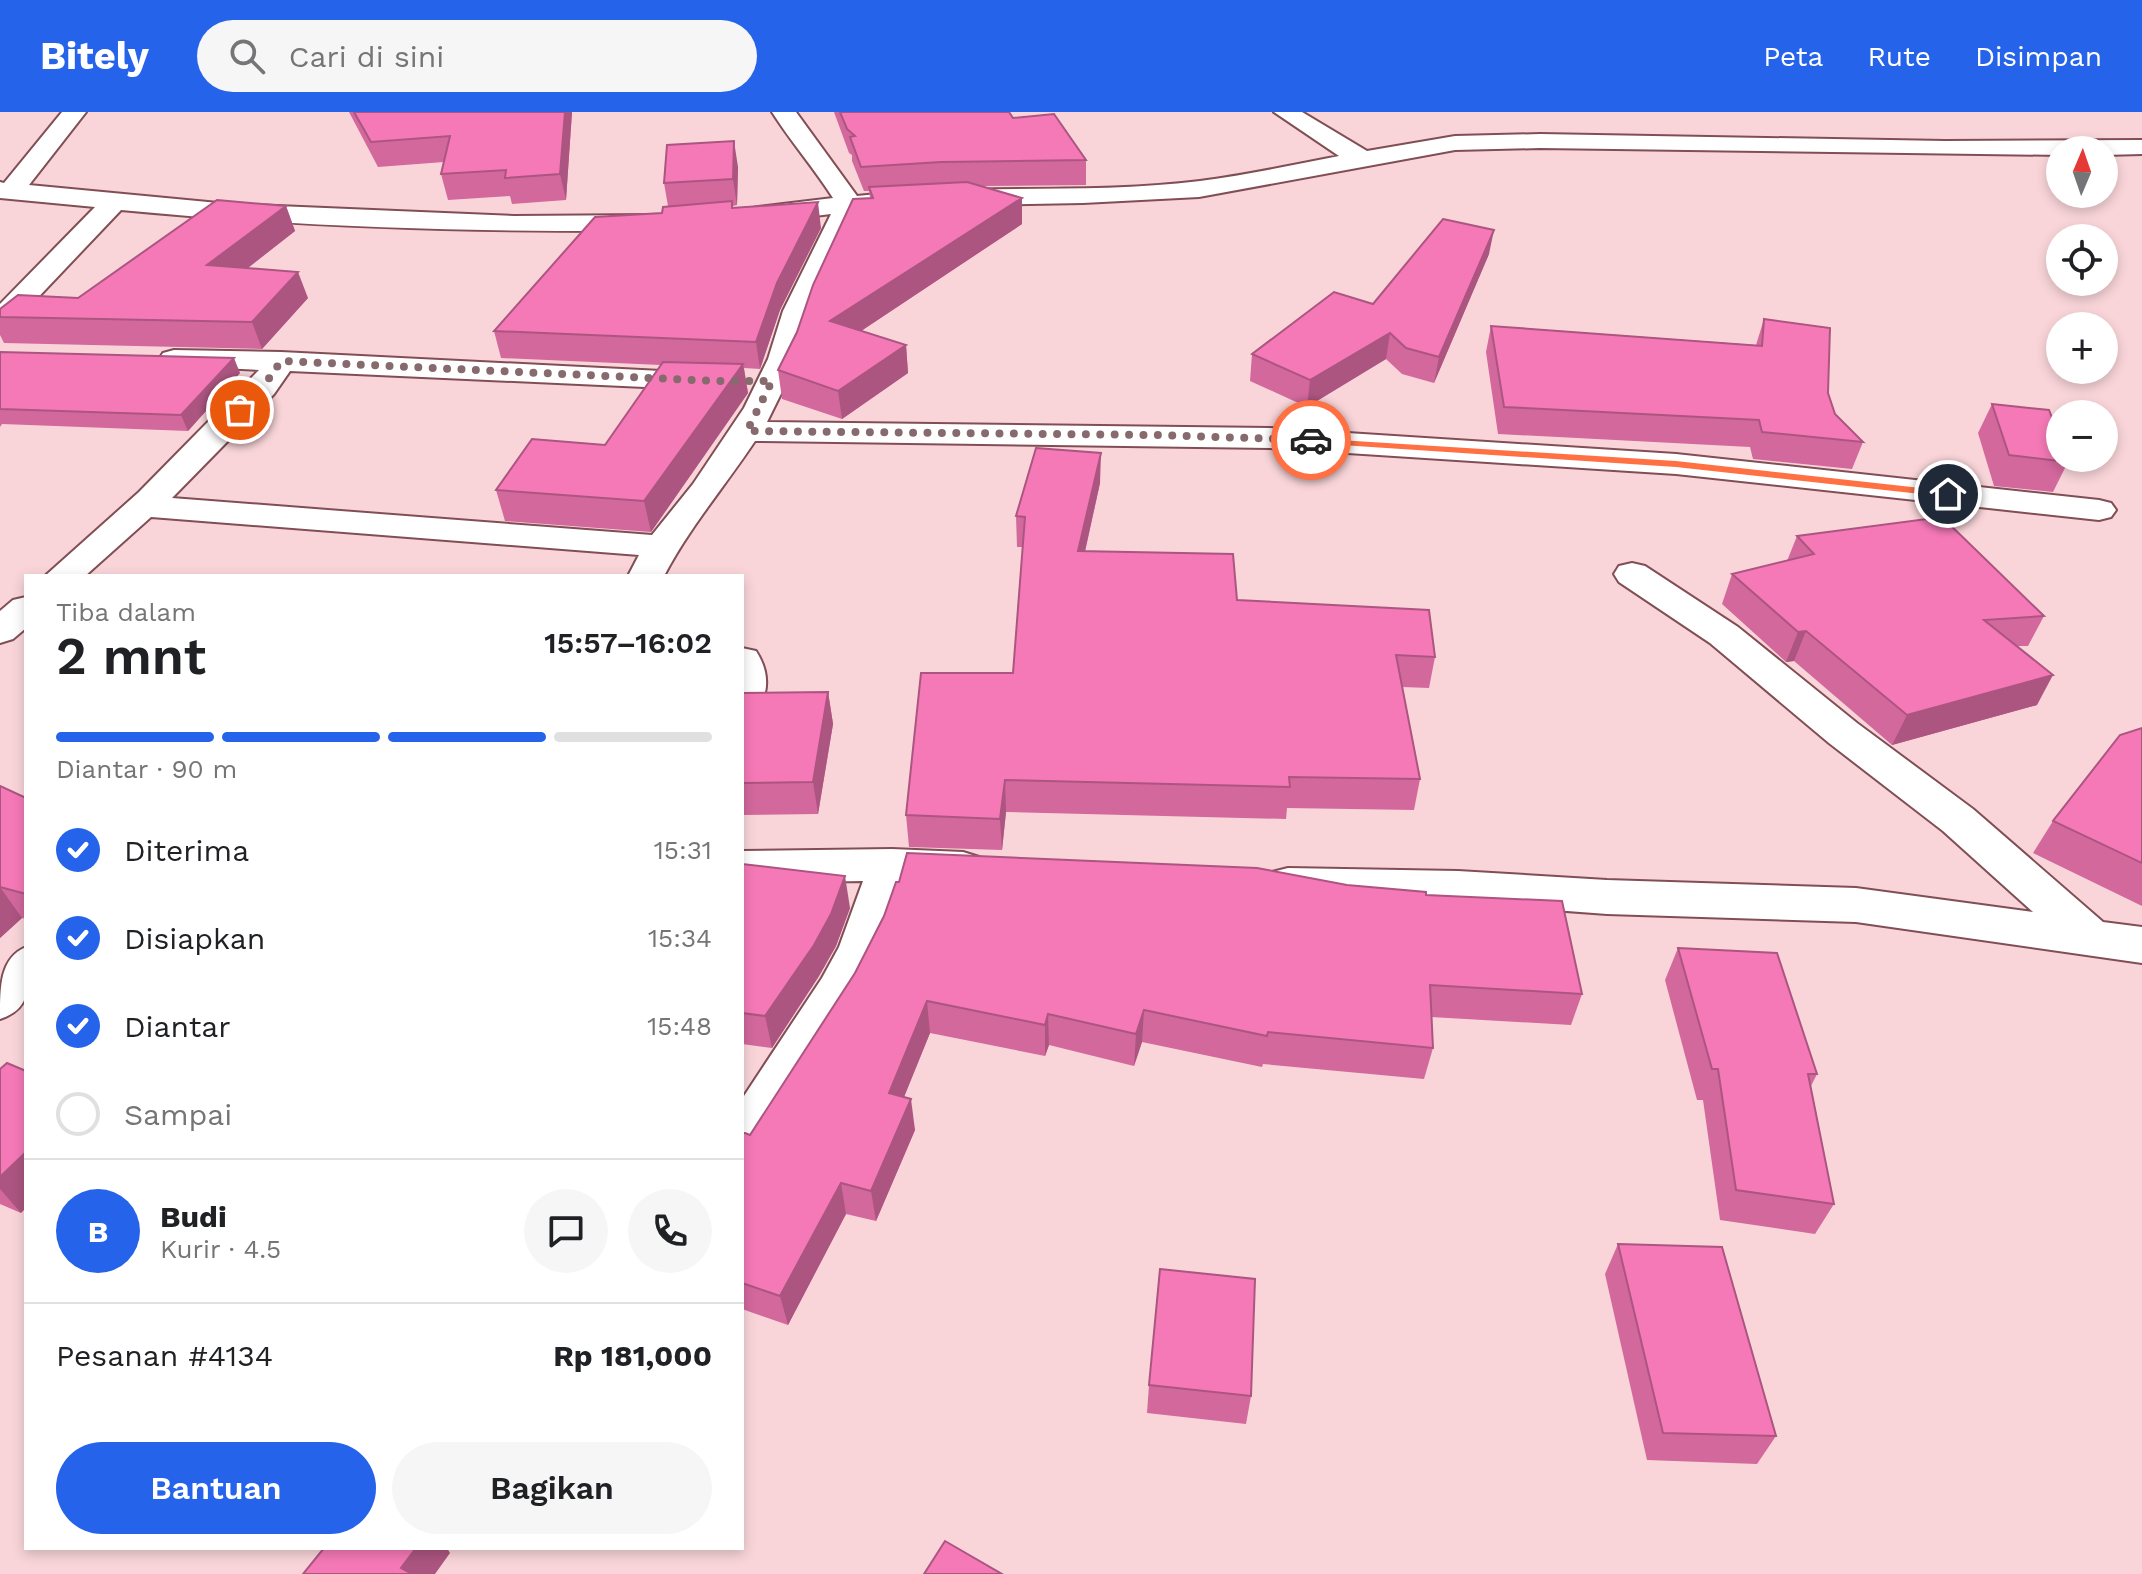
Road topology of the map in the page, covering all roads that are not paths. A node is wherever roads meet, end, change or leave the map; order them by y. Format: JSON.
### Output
{"nodes":[{"id":1,"x":74,"y":112,"type":"edge"},
{"id":2,"x":784,"y":112,"type":"edge"},
{"id":3,"x":1286,"y":112,"type":"edge"},
{"id":4,"x":2142,"y":147,"type":"edge"},
{"id":5,"x":1365,"y":160,"type":"junction"},
{"id":6,"x":6,"y":190,"type":"edge"},
{"id":7,"x":114,"y":202,"type":"junction"},
{"id":8,"x":849,"y":204,"type":"junction"},
{"id":9,"x":739,"y":217,"type":"edge"},
{"id":10,"x":680,"y":221,"type":"edge"},
{"id":11,"x":0,"y":321,"type":"edge"},
{"id":12,"x":148,"y":358,"type":"edge"},
{"id":13,"x":281,"y":361,"type":"junction"},
{"id":14,"x":772,"y":381,"type":"junction"},
{"id":15,"x":747,"y":431,"type":"junction"},
{"id":16,"x":143,"y":506,"type":"junction"},
{"id":17,"x":2099,"y":510,"type":"dead end"},
{"id":18,"x":654,"y":561,"type":"edge"},
{"id":19,"x":65,"y":574,"type":"edge"},
{"id":20,"x":1632,"y":574,"type":"dead end"},
{"id":21,"x":24,"y":610,"type":"edge"},
{"id":22,"x":0,"y":631,"type":"edge"},
{"id":23,"x":744,"y":664,"type":"edge"},
{"id":24,"x":744,"y":694,"type":"edge"},
{"id":25,"x":892,"y":865,"type":"junction"},
{"id":26,"x":744,"y":867,"type":"edge"},
{"id":27,"x":998,"y":870,"type":"edge"},
{"id":28,"x":1254,"y":883,"type":"edge"},
{"id":29,"x":2092,"y":939,"type":"junction"},
{"id":30,"x":2142,"y":945,"type":"edge"},
{"id":31,"x":24,"y":968,"type":"edge"},
{"id":32,"x":0,"y":1000,"type":"edge"},
{"id":33,"x":744,"y":1139,"type":"edge"}],
"edges":[{"from":1,"to":6,"type":"street"},
{"from":2,"to":8,"type":"street"},
{"from":3,"to":5,"type":"street"},
{"from":4,"to":5,"type":"street"},
{"from":5,"to":8,"type":"street"},
{"from":6,"to":7,"type":"street"},
{"from":7,"to":10,"type":"street"},
{"from":7,"to":11,"type":"street"},
{"from":8,"to":9,"type":"street"},
{"from":8,"to":14,"type":"street"},
{"from":12,"to":13,"type":"street"},
{"from":13,"to":14,"type":"street"},
{"from":13,"to":16,"type":"street"},
{"from":14,"to":15,"type":"street"},
{"from":15,"to":17,"type":"street"},
{"from":15,"to":18,"type":"street"},
{"from":16,"to":18,"type":"street"},
{"from":16,"to":19,"type":"street"},
{"from":20,"to":29,"type":"street"},
{"from":21,"to":22,"type":"street"},
{"from":23,"to":24,"type":"street"},
{"from":25,"to":26,"type":"street"},
{"from":25,"to":27,"type":"street"},
{"from":25,"to":33,"type":"street"},
{"from":28,"to":29,"type":"street"},
{"from":29,"to":30,"type":"street"},
{"from":31,"to":32,"type":"street"}]}
